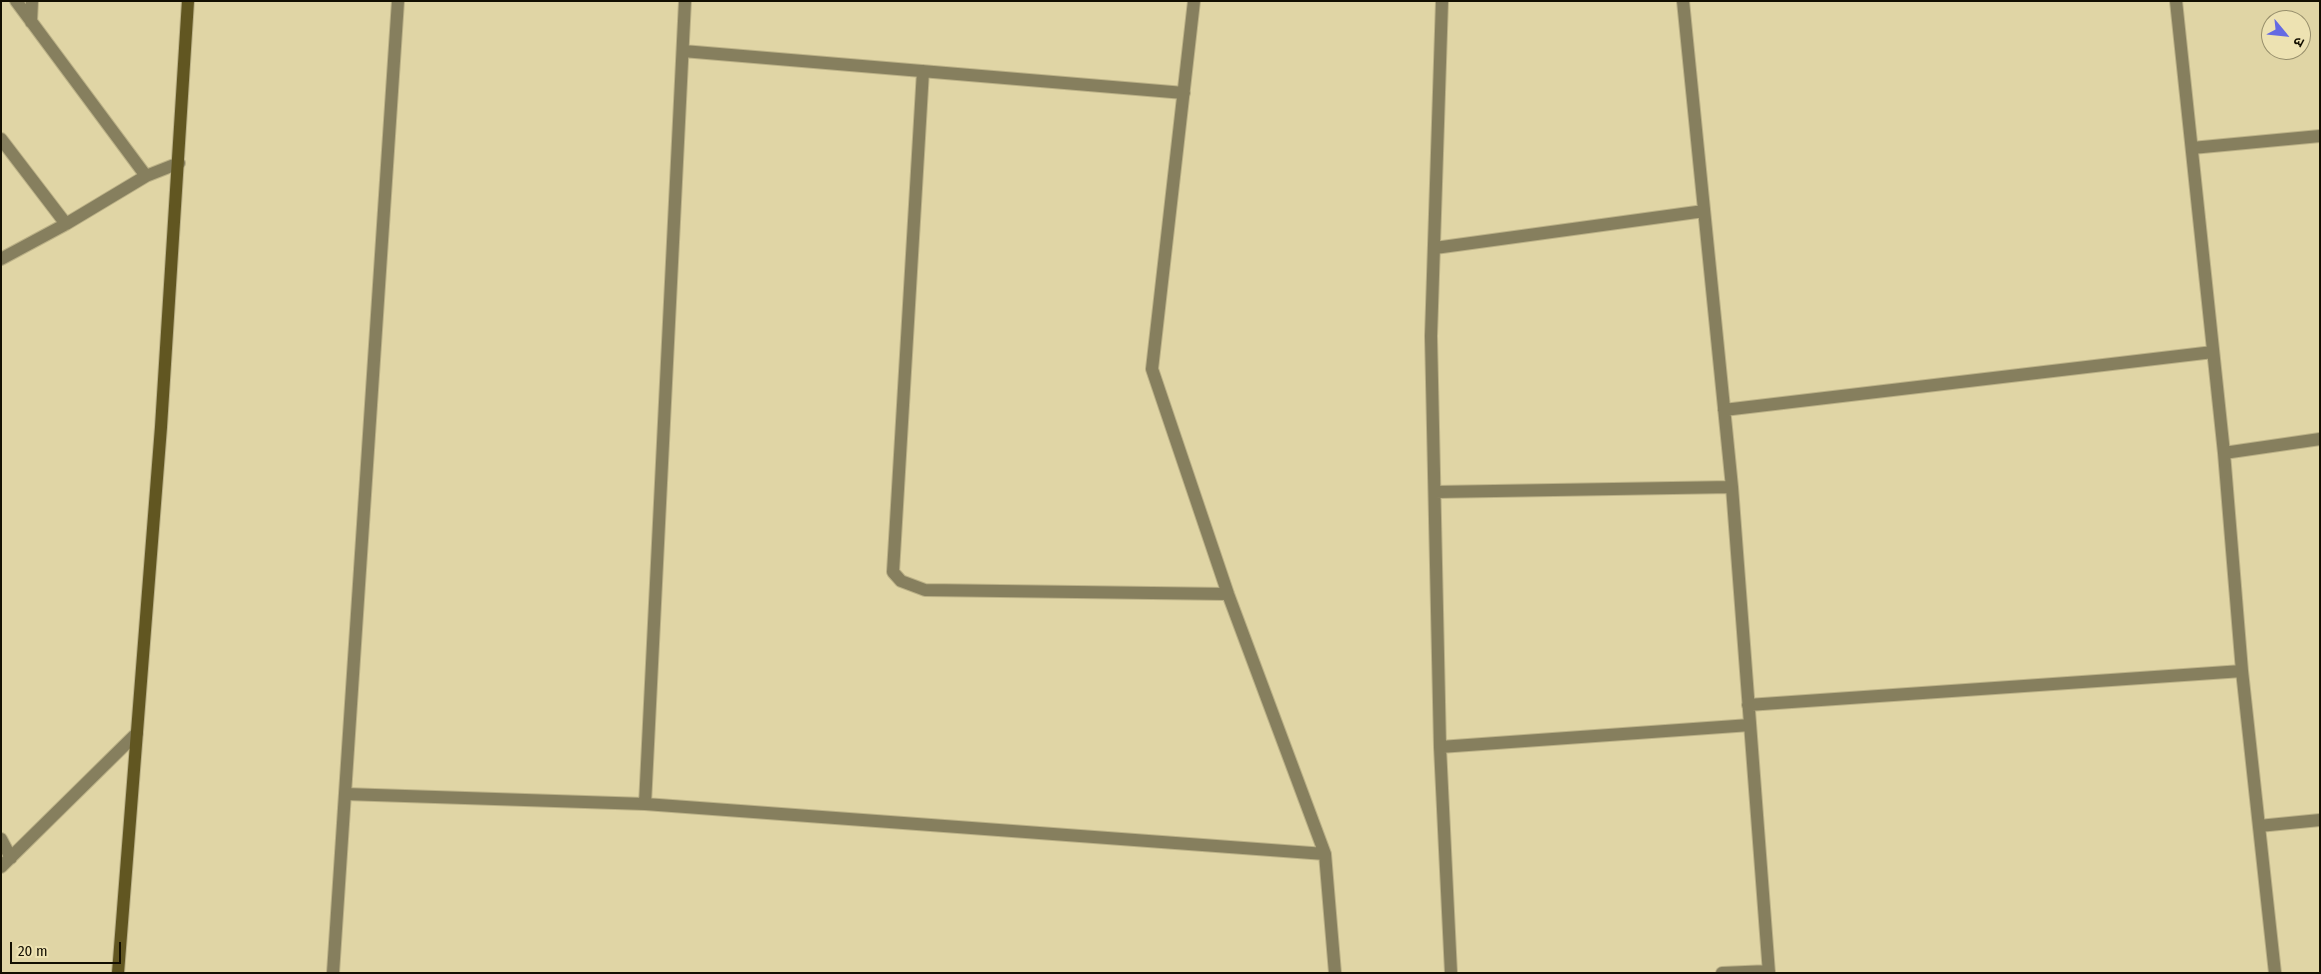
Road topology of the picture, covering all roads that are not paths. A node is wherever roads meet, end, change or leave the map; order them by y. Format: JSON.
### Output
{"nodes":[{"id":1,"x":16,"y":1,"type":"edge"},
{"id":2,"x":32,"y":1,"type":"edge"},
{"id":3,"x":188,"y":1,"type":"edge"},
{"id":4,"x":398,"y":1,"type":"edge"},
{"id":5,"x":685,"y":1,"type":"edge"},
{"id":6,"x":1194,"y":1,"type":"edge"},
{"id":7,"x":1442,"y":1,"type":"edge"},
{"id":8,"x":1683,"y":1,"type":"edge"},
{"id":9,"x":2176,"y":1,"type":"edge"},
{"id":10,"x":31,"y":22,"type":"junction"},
{"id":11,"x":683,"y":51,"type":"junction"},
{"id":12,"x":922,"y":71,"type":"junction"},
{"id":13,"x":1184,"y":93,"type":"junction"},
{"id":14,"x":2320,"y":136,"type":"edge"},
{"id":15,"x":1,"y":140,"type":"edge"},
{"id":16,"x":2192,"y":148,"type":"junction"},
{"id":17,"x":179,"y":163,"type":"junction"},
{"id":18,"x":146,"y":176,"type":"junction"},
{"id":19,"x":1704,"y":211,"type":"junction"},
{"id":20,"x":66,"y":224,"type":"junction"},
{"id":21,"x":1435,"y":248,"type":"junction"},
{"id":22,"x":1,"y":259,"type":"edge"},
{"id":23,"x":2213,"y":352,"type":"junction"},
{"id":24,"x":1724,"y":410,"type":"junction"},
{"id":25,"x":2320,"y":439,"type":"edge"},
{"id":26,"x":2224,"y":453,"type":"junction"},
{"id":27,"x":1732,"y":487,"type":"junction"},
{"id":28,"x":1435,"y":492,"type":"junction"},
{"id":29,"x":1228,"y":594,"type":"junction"},
{"id":30,"x":2242,"y":672,"type":"junction"},
{"id":31,"x":1748,"y":705,"type":"junction"},
{"id":32,"x":1750,"y":725,"type":"junction"},
{"id":33,"x":137,"y":733,"type":"junction"},
{"id":34,"x":1440,"y":747,"type":"junction"},
{"id":35,"x":345,"y":794,"type":"junction"},
{"id":36,"x":645,"y":804,"type":"junction"},
{"id":37,"x":2320,"y":820,"type":"edge"},
{"id":38,"x":2259,"y":826,"type":"junction"},
{"id":39,"x":1,"y":839,"type":"edge"},
{"id":40,"x":1324,"y":854,"type":"junction"},
{"id":41,"x":11,"y":858,"type":"junction"},
{"id":42,"x":1,"y":867,"type":"edge"},
{"id":43,"x":1769,"y":972,"type":"edge"},
{"id":44,"x":118,"y":973,"type":"edge"},
{"id":45,"x":333,"y":973,"type":"edge"},
{"id":46,"x":1335,"y":973,"type":"edge"},
{"id":47,"x":1451,"y":973,"type":"edge"},
{"id":48,"x":1722,"y":973,"type":"edge"},
{"id":49,"x":2275,"y":973,"type":"edge"}],
"edges":[{"from":1,"to":10,"type":"street"},
{"from":2,"to":10,"type":"street"},
{"from":3,"to":17,"type":"main road"},
{"from":4,"to":35,"type":"street"},
{"from":5,"to":11,"type":"street"},
{"from":6,"to":13,"type":"street"},
{"from":7,"to":21,"type":"street"},
{"from":8,"to":19,"type":"street"},
{"from":9,"to":16,"type":"street"},
{"from":10,"to":18,"type":"street"},
{"from":11,"to":12,"type":"street"},
{"from":11,"to":36,"type":"street"},
{"from":12,"to":13,"type":"street"},
{"from":12,"to":29,"type":"street"},
{"from":13,"to":29,"type":"street"},
{"from":14,"to":16,"type":"street"},
{"from":15,"to":20,"type":"street"},
{"from":16,"to":23,"type":"street"},
{"from":17,"to":18,"type":"street"},
{"from":17,"to":33,"type":"main road"},
{"from":18,"to":20,"type":"street"},
{"from":19,"to":21,"type":"street"},
{"from":19,"to":24,"type":"street"},
{"from":20,"to":22,"type":"street"},
{"from":21,"to":28,"type":"street"},
{"from":23,"to":24,"type":"street"},
{"from":23,"to":26,"type":"street"},
{"from":24,"to":27,"type":"street"},
{"from":25,"to":26,"type":"street"},
{"from":26,"to":30,"type":"street"},
{"from":27,"to":28,"type":"street"},
{"from":27,"to":31,"type":"street"},
{"from":28,"to":34,"type":"street"},
{"from":29,"to":40,"type":"street"},
{"from":30,"to":31,"type":"street"},
{"from":30,"to":38,"type":"street"},
{"from":31,"to":32,"type":"street"},
{"from":32,"to":34,"type":"street"},
{"from":32,"to":43,"type":"street"},
{"from":33,"to":41,"type":"street"},
{"from":33,"to":44,"type":"main road"},
{"from":34,"to":47,"type":"street"},
{"from":35,"to":36,"type":"street"},
{"from":35,"to":45,"type":"street"},
{"from":36,"to":40,"type":"street"},
{"from":37,"to":38,"type":"street"},
{"from":38,"to":49,"type":"street"},
{"from":39,"to":41,"type":"street"},
{"from":40,"to":46,"type":"street"},
{"from":41,"to":42,"type":"street"},
{"from":43,"to":48,"type":"street"}]}
